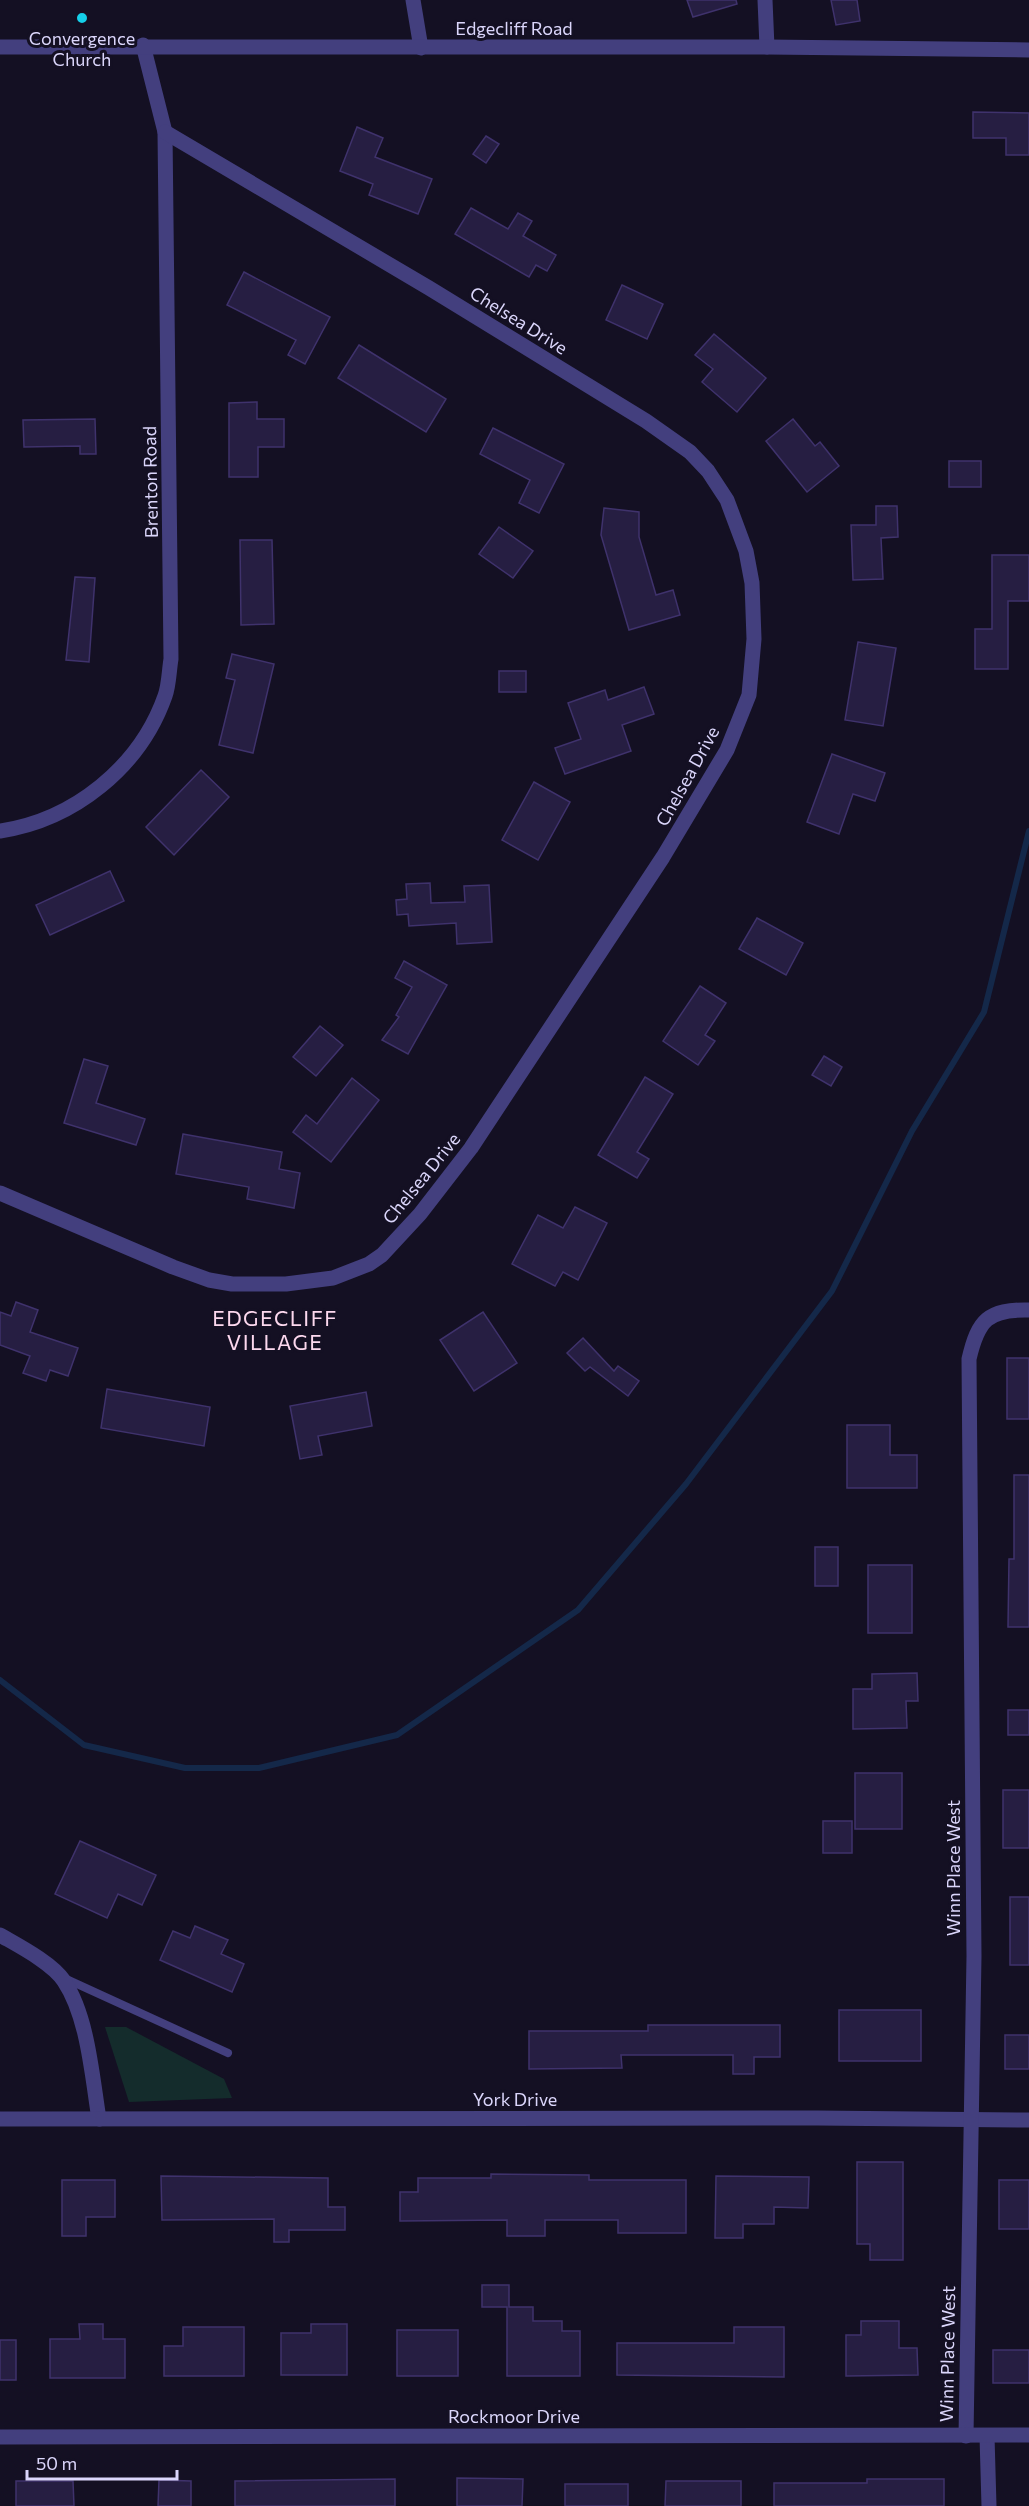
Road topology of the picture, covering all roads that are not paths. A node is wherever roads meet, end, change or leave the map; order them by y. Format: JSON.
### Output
{"nodes":[{"id":1,"x":413,"y":0,"type":"edge"},
{"id":2,"x":765,"y":0,"type":"edge"},
{"id":3,"x":143,"y":45,"type":"junction"},
{"id":4,"x":0,"y":47,"type":"edge"},
{"id":5,"x":767,"y":47,"type":"junction"},
{"id":6,"x":422,"y":48,"type":"junction"},
{"id":7,"x":1029,"y":50,"type":"edge"},
{"id":8,"x":165,"y":132,"type":"junction"},
{"id":9,"x":0,"y":831,"type":"edge"},
{"id":10,"x":0,"y":1193,"type":"edge"},
{"id":11,"x":1029,"y":1310,"type":"edge"},
{"id":12,"x":0,"y":1935,"type":"edge"},
{"id":13,"x":60,"y":1977,"type":"junction"},
{"id":14,"x":228,"y":2053,"type":"dead end"},
{"id":15,"x":0,"y":2119,"type":"edge"},
{"id":16,"x":99,"y":2119,"type":"junction"},
{"id":17,"x":972,"y":2119,"type":"junction"},
{"id":18,"x":1029,"y":2120,"type":"edge"},
{"id":19,"x":1029,"y":2435,"type":"edge"},
{"id":20,"x":0,"y":2436,"type":"edge"},
{"id":21,"x":966,"y":2436,"type":"junction"},
{"id":22,"x":987,"y":2436,"type":"junction"},
{"id":23,"x":989,"y":2506,"type":"edge"}],
"edges":[{"from":1,"to":6,"type":"street"},
{"from":2,"to":5,"type":"street"},
{"from":3,"to":4,"type":"street","name":"Edgecliff Road"},
{"from":3,"to":6,"type":"street","name":"Edgecliff Road"},
{"from":3,"to":8,"type":"street","name":"Brenton Road"},
{"from":5,"to":6,"type":"street","name":"Edgecliff Road"},
{"from":5,"to":7,"type":"street","name":"Edgecliff Road"},
{"from":8,"to":9,"type":"street","name":"Brenton Road"},
{"from":8,"to":10,"type":"street","name":"Chelsea Drive"},
{"from":11,"to":17,"type":"street","name":"Winn Place West"},
{"from":12,"to":13,"type":"street"},
{"from":13,"to":14,"type":"lane"},
{"from":13,"to":16,"type":"street"},
{"from":15,"to":16,"type":"street","name":"York Drive"},
{"from":16,"to":17,"type":"street","name":"York Drive"},
{"from":17,"to":18,"type":"street","name":"York Drive"},
{"from":17,"to":21,"type":"street","name":"Winn Place West"},
{"from":19,"to":22,"type":"street","name":"Rockmoor Drive"},
{"from":20,"to":21,"type":"street","name":"Rockmoor Drive"},
{"from":21,"to":22,"type":"street","name":"Rockmoor Drive"},
{"from":22,"to":23,"type":"street"}]}
